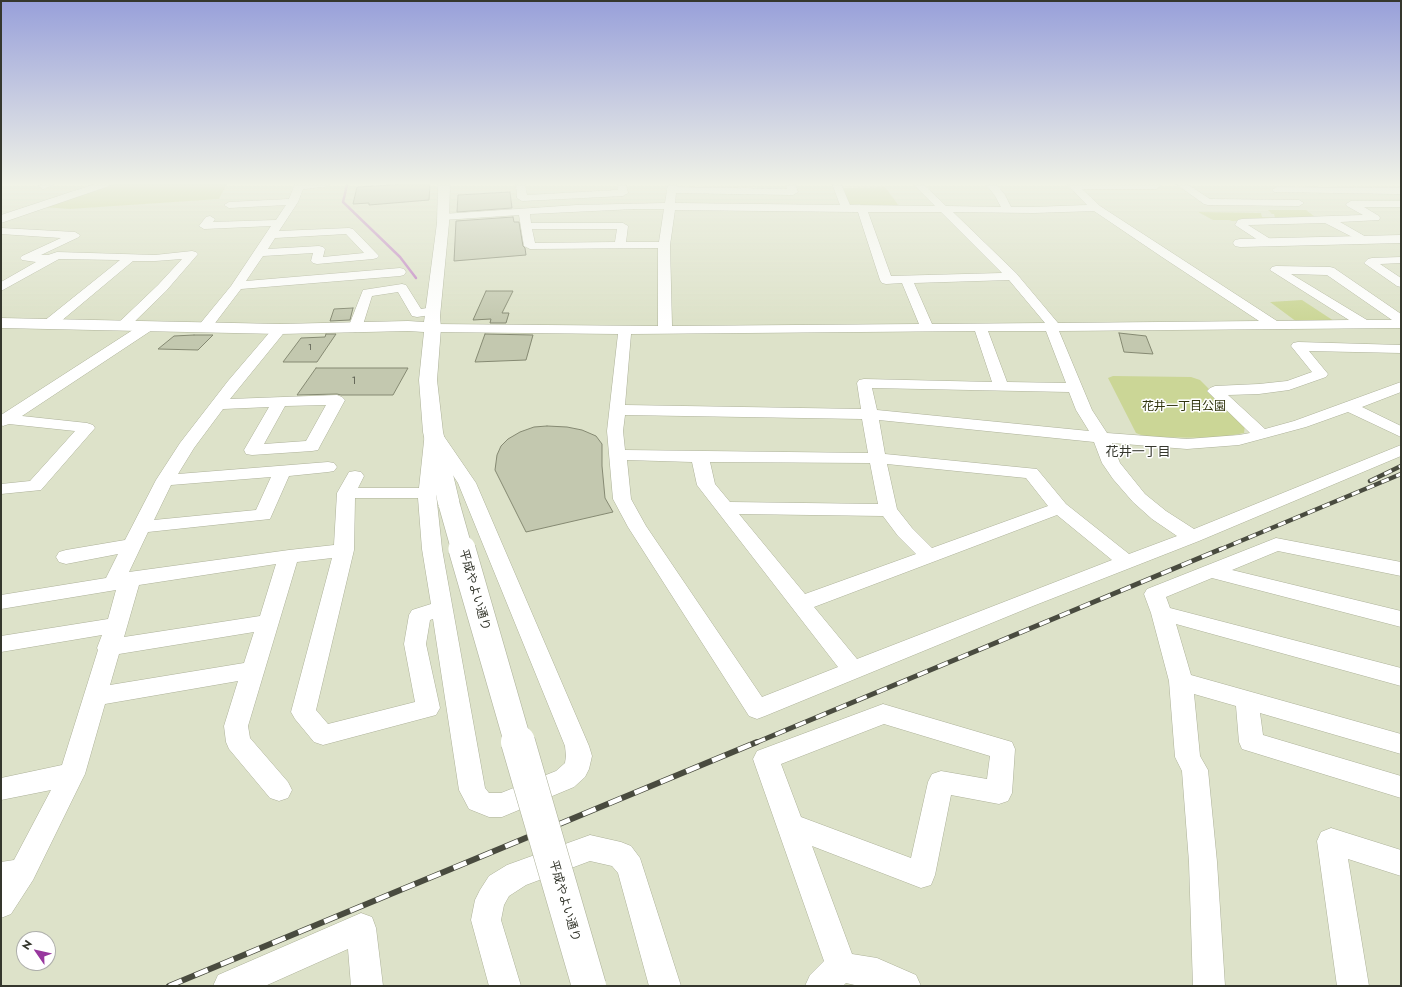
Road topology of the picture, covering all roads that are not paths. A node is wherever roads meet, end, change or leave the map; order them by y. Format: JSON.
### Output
{"nodes":[{"id":1,"x":273,"y":230,"type":"edge"},
{"id":2,"x":442,"y":230,"type":"edge"},
{"id":3,"x":528,"y":230,"type":"edge"},
{"id":4,"x":622,"y":230,"type":"edge"},
{"id":5,"x":666,"y":230,"type":"edge"},
{"id":6,"x":869,"y":230,"type":"edge"},
{"id":7,"x":966,"y":230,"type":"edge"},
{"id":8,"x":1129,"y":230,"type":"edge"},
{"id":9,"x":1249,"y":230,"type":"edge"},
{"id":10,"x":1346,"y":230,"type":"edge"},
{"id":11,"x":1,"y":231,"type":"edge"},
{"id":12,"x":270,"y":235,"type":"junction"},
{"id":13,"x":1401,"y":239,"type":"edge"},
{"id":14,"x":1364,"y":240,"type":"junction"},
{"id":15,"x":1268,"y":242,"type":"junction"},
{"id":16,"x":1240,"y":243,"type":"dead end"},
{"id":17,"x":620,"y":245,"type":"junction"},
{"id":18,"x":664,"y":245,"type":"junction"},
{"id":19,"x":258,"y":253,"type":"junction"},
{"id":20,"x":131,"y":257,"type":"junction"},
{"id":21,"x":51,"y":259,"type":"junction"},
{"id":22,"x":1401,"y":260,"type":"edge"},
{"id":23,"x":400,"y":272,"type":"dead end"},
{"id":24,"x":1012,"y":276,"type":"junction"},
{"id":25,"x":907,"y":280,"type":"junction"},
{"id":26,"x":1399,"y":280,"type":"edge"},
{"id":27,"x":237,"y":286,"type":"junction"},
{"id":28,"x":1,"y":288,"type":"edge"},
{"id":29,"x":433,"y":311,"type":"junction"},
{"id":30,"x":1401,"y":320,"type":"edge"},
{"id":31,"x":49,"y":324,"type":"junction"},
{"id":32,"x":1364,"y":324,"type":"junction"},
{"id":33,"x":1401,"y":324,"type":"edge"},
{"id":34,"x":3,"y":325,"type":"edge"},
{"id":35,"x":1274,"y":325,"type":"junction"},
{"id":36,"x":122,"y":326,"type":"junction"},
{"id":37,"x":147,"y":326,"type":"junction"},
{"id":38,"x":1051,"y":326,"type":"junction"},
{"id":39,"x":980,"y":327,"type":"junction"},
{"id":40,"x":204,"y":328,"type":"junction"},
{"id":41,"x":355,"y":328,"type":"junction"},
{"id":42,"x":433,"y":328,"type":"junction"},
{"id":43,"x":665,"y":328,"type":"junction"},
{"id":44,"x":927,"y":328,"type":"junction"},
{"id":45,"x":280,"y":329,"type":"junction"},
{"id":46,"x":625,"y":330,"type":"junction"},
{"id":47,"x":1401,"y":349,"type":"edge"},
{"id":48,"x":1001,"y":386,"type":"junction"},
{"id":49,"x":1075,"y":388,"type":"junction"},
{"id":50,"x":1401,"y":388,"type":"edge"},
{"id":51,"x":280,"y":402,"type":"junction"},
{"id":52,"x":218,"y":404,"type":"junction"},
{"id":53,"x":1349,"y":406,"type":"junction"},
{"id":54,"x":618,"y":410,"type":"junction"},
{"id":55,"x":869,"y":414,"type":"junction"},
{"id":56,"x":4,"y":421,"type":"edge"},
{"id":57,"x":433,"y":432,"type":"junction"},
{"id":58,"x":1401,"y":432,"type":"edge"},
{"id":59,"x":1262,"y":435,"type":"junction"},
{"id":60,"x":1101,"y":437,"type":"junction"},
{"id":61,"x":1401,"y":450,"type":"edge"},
{"id":62,"x":618,"y":455,"type":"junction"},
{"id":63,"x":700,"y":457,"type":"junction"},
{"id":64,"x":878,"y":458,"type":"junction"},
{"id":65,"x":328,"y":467,"type":"dead end"},
{"id":66,"x":282,"y":471,"type":"junction"},
{"id":67,"x":355,"y":476,"type":"dead end"},
{"id":68,"x":165,"y":480,"type":"junction"},
{"id":69,"x":1,"y":489,"type":"edge"},
{"id":70,"x":346,"y":493,"type":"junction"},
{"id":71,"x":438,"y":499,"type":"junction"},
{"id":72,"x":725,"y":508,"type":"junction"},
{"id":73,"x":1059,"y":508,"type":"junction"},
{"id":74,"x":888,"y":510,"type":"junction"},
{"id":75,"x":142,"y":527,"type":"junction"},
{"id":76,"x":1192,"y":537,"type":"junction"},
{"id":77,"x":132,"y":545,"type":"junction"},
{"id":78,"x":344,"y":550,"type":"junction"},
{"id":79,"x":289,"y":556,"type":"junction"},
{"id":80,"x":929,"y":556,"type":"junction"},
{"id":81,"x":66,"y":557,"type":"dead end"},
{"id":82,"x":1127,"y":562,"type":"junction"},
{"id":83,"x":1401,"y":569,"type":"edge"},
{"id":84,"x":1210,"y":571,"type":"junction"},
{"id":85,"x":122,"y":581,"type":"junction"},
{"id":86,"x":1,"y":602,"type":"edge"},
{"id":87,"x":800,"y":604,"type":"junction"},
{"id":88,"x":441,"y":609,"type":"junction"},
{"id":89,"x":1162,"y":613,"type":"junction"},
{"id":90,"x":1401,"y":619,"type":"edge"},
{"id":91,"x":268,"y":622,"type":"junction"},
{"id":92,"x":116,"y":625,"type":"junction"},
{"id":93,"x":1,"y":644,"type":"edge"},
{"id":94,"x":108,"y":648,"type":"junction"},
{"id":95,"x":254,"y":670,"type":"junction"},
{"id":96,"x":853,"y":670,"type":"junction"},
{"id":97,"x":1401,"y":677,"type":"edge"},
{"id":98,"x":1181,"y":681,"type":"junction"},
{"id":99,"x":94,"y":697,"type":"junction"},
{"id":100,"x":1247,"y":700,"type":"junction"},
{"id":101,"x":1401,"y":744,"type":"edge"},
{"id":102,"x":72,"y":774,"type":"junction"},
{"id":103,"x":1401,"y":787,"type":"edge"},
{"id":104,"x":1,"y":789,"type":"edge"},
{"id":105,"x":279,"y":790,"type":"dead end"},
{"id":106,"x":790,"y":826,"type":"junction"},
{"id":107,"x":1401,"y":863,"type":"edge"},
{"id":108,"x":12,"y":874,"type":"edge"},
{"id":109,"x":1,"y":904,"type":"edge"},
{"id":110,"x":832,"y":977,"type":"edge"},
{"id":111,"x":229,"y":986,"type":"edge"},
{"id":112,"x":367,"y":986,"type":"edge"},
{"id":113,"x":505,"y":986,"type":"edge"},
{"id":114,"x":589,"y":986,"type":"edge"},
{"id":115,"x":665,"y":986,"type":"edge"},
{"id":116,"x":905,"y":986,"type":"edge"},
{"id":117,"x":1209,"y":986,"type":"edge"},
{"id":118,"x":1353,"y":986,"type":"edge"}],
"edges":[{"from":1,"to":12,"type":"street"},
{"from":2,"to":29,"type":"street"},
{"from":3,"to":17,"type":"street"},
{"from":4,"to":17,"type":"street"},
{"from":5,"to":18,"type":"street"},
{"from":6,"to":25,"type":"street"},
{"from":7,"to":24,"type":"street"},
{"from":8,"to":35,"type":"street"},
{"from":9,"to":15,"type":"street"},
{"from":10,"to":14,"type":"street"},
{"from":11,"to":21,"type":"street"},
{"from":12,"to":19,"type":"street"},
{"from":12,"to":19,"type":"street"},
{"from":13,"to":14,"type":"street"},
{"from":14,"to":15,"type":"street"},
{"from":15,"to":16,"type":"street"},
{"from":17,"to":18,"type":"street"},
{"from":18,"to":43,"type":"street"},
{"from":19,"to":27,"type":"street"},
{"from":20,"to":21,"type":"street"},
{"from":20,"to":31,"type":"street"},
{"from":20,"to":36,"type":"street"},
{"from":21,"to":28,"type":"street"},
{"from":22,"to":26,"type":"street"},
{"from":23,"to":27,"type":"street"},
{"from":24,"to":25,"type":"street"},
{"from":24,"to":38,"type":"street"},
{"from":25,"to":44,"type":"street"},
{"from":27,"to":40,"type":"street"},
{"from":29,"to":41,"type":"street"},
{"from":29,"to":42,"type":"street"},
{"from":30,"to":32,"type":"street"},
{"from":31,"to":34,"type":"street"},
{"from":31,"to":36,"type":"street"},
{"from":32,"to":33,"type":"street"},
{"from":32,"to":35,"type":"street"},
{"from":35,"to":38,"type":"street"},
{"from":36,"to":37,"type":"street"},
{"from":37,"to":40,"type":"street"},
{"from":37,"to":56,"type":"street"},
{"from":38,"to":39,"type":"street"},
{"from":38,"to":49,"type":"street"},
{"from":39,"to":44,"type":"street"},
{"from":39,"to":48,"type":"street"},
{"from":40,"to":45,"type":"street"},
{"from":41,"to":42,"type":"street"},
{"from":41,"to":45,"type":"street"},
{"from":42,"to":46,"type":"street"},
{"from":42,"to":57,"type":"street"},
{"from":43,"to":44,"type":"street"},
{"from":43,"to":46,"type":"street"},
{"from":45,"to":52,"type":"street"},
{"from":46,"to":54,"type":"street"},
{"from":47,"to":59,"type":"street"},
{"from":48,"to":49,"type":"street"},
{"from":48,"to":55,"type":"street"},
{"from":49,"to":60,"type":"street"},
{"from":50,"to":53,"type":"street"},
{"from":51,"to":51,"type":"street"},
{"from":51,"to":52,"type":"street"},
{"from":52,"to":68,"type":"street"},
{"from":53,"to":58,"type":"street"},
{"from":53,"to":59,"type":"street"},
{"from":54,"to":55,"type":"street"},
{"from":54,"to":62,"type":"street"},
{"from":55,"to":60,"type":"street"},
{"from":55,"to":64,"type":"street"},
{"from":56,"to":69,"type":"street"},
{"from":57,"to":71,"type":"street"},
{"from":57,"to":88,"type":"street"},
{"from":59,"to":60,"type":"street"},
{"from":60,"to":76,"type":"street"},
{"from":61,"to":76,"type":"street"},
{"from":62,"to":63,"type":"street"},
{"from":62,"to":96,"type":"street"},
{"from":63,"to":64,"type":"street"},
{"from":63,"to":72,"type":"street"},
{"from":64,"to":73,"type":"street"},
{"from":64,"to":74,"type":"street"},
{"from":65,"to":66,"type":"street"},
{"from":66,"to":68,"type":"street"},
{"from":66,"to":75,"type":"street"},
{"from":67,"to":70,"type":"street"},
{"from":68,"to":75,"type":"street"},
{"from":70,"to":71,"type":"street"},
{"from":70,"to":78,"type":"street"},
{"from":71,"to":88,"type":"street"},
{"from":71,"to":114,"type":"street","name":"平成やよい通り","bridge":true},
{"from":72,"to":74,"type":"street"},
{"from":72,"to":87,"type":"street"},
{"from":73,"to":80,"type":"street"},
{"from":73,"to":82,"type":"street"},
{"from":74,"to":80,"type":"street"},
{"from":75,"to":77,"type":"street"},
{"from":76,"to":82,"type":"street"},
{"from":77,"to":81,"type":"street"},
{"from":77,"to":85,"type":"street"},
{"from":78,"to":79,"type":"street"},
{"from":78,"to":88,"type":"street"},
{"from":79,"to":85,"type":"street"},
{"from":79,"to":91,"type":"street"},
{"from":80,"to":87,"type":"street"},
{"from":82,"to":96,"type":"street"},
{"from":83,"to":84,"type":"street"},
{"from":84,"to":89,"type":"street"},
{"from":84,"to":90,"type":"street"},
{"from":85,"to":86,"type":"street"},
{"from":85,"to":92,"type":"street"},
{"from":87,"to":96,"type":"street"},
{"from":89,"to":97,"type":"street"},
{"from":89,"to":98,"type":"street"},
{"from":91,"to":94,"type":"street"},
{"from":91,"to":95,"type":"street"},
{"from":92,"to":93,"type":"street"},
{"from":92,"to":94,"type":"street"},
{"from":94,"to":99,"type":"street"},
{"from":95,"to":99,"type":"street"},
{"from":95,"to":105,"type":"street"},
{"from":98,"to":100,"type":"street"},
{"from":98,"to":117,"type":"street"},
{"from":99,"to":102,"type":"street"},
{"from":100,"to":101,"type":"street"},
{"from":100,"to":103,"type":"street"},
{"from":102,"to":104,"type":"street"},
{"from":102,"to":108,"type":"street"},
{"from":106,"to":106,"type":"street"},
{"from":106,"to":110,"type":"street"},
{"from":107,"to":118,"type":"street"},
{"from":108,"to":109,"type":"street"},
{"from":110,"to":116,"type":"street"},
{"from":111,"to":112,"type":"street"},
{"from":113,"to":115,"type":"street"}]}
